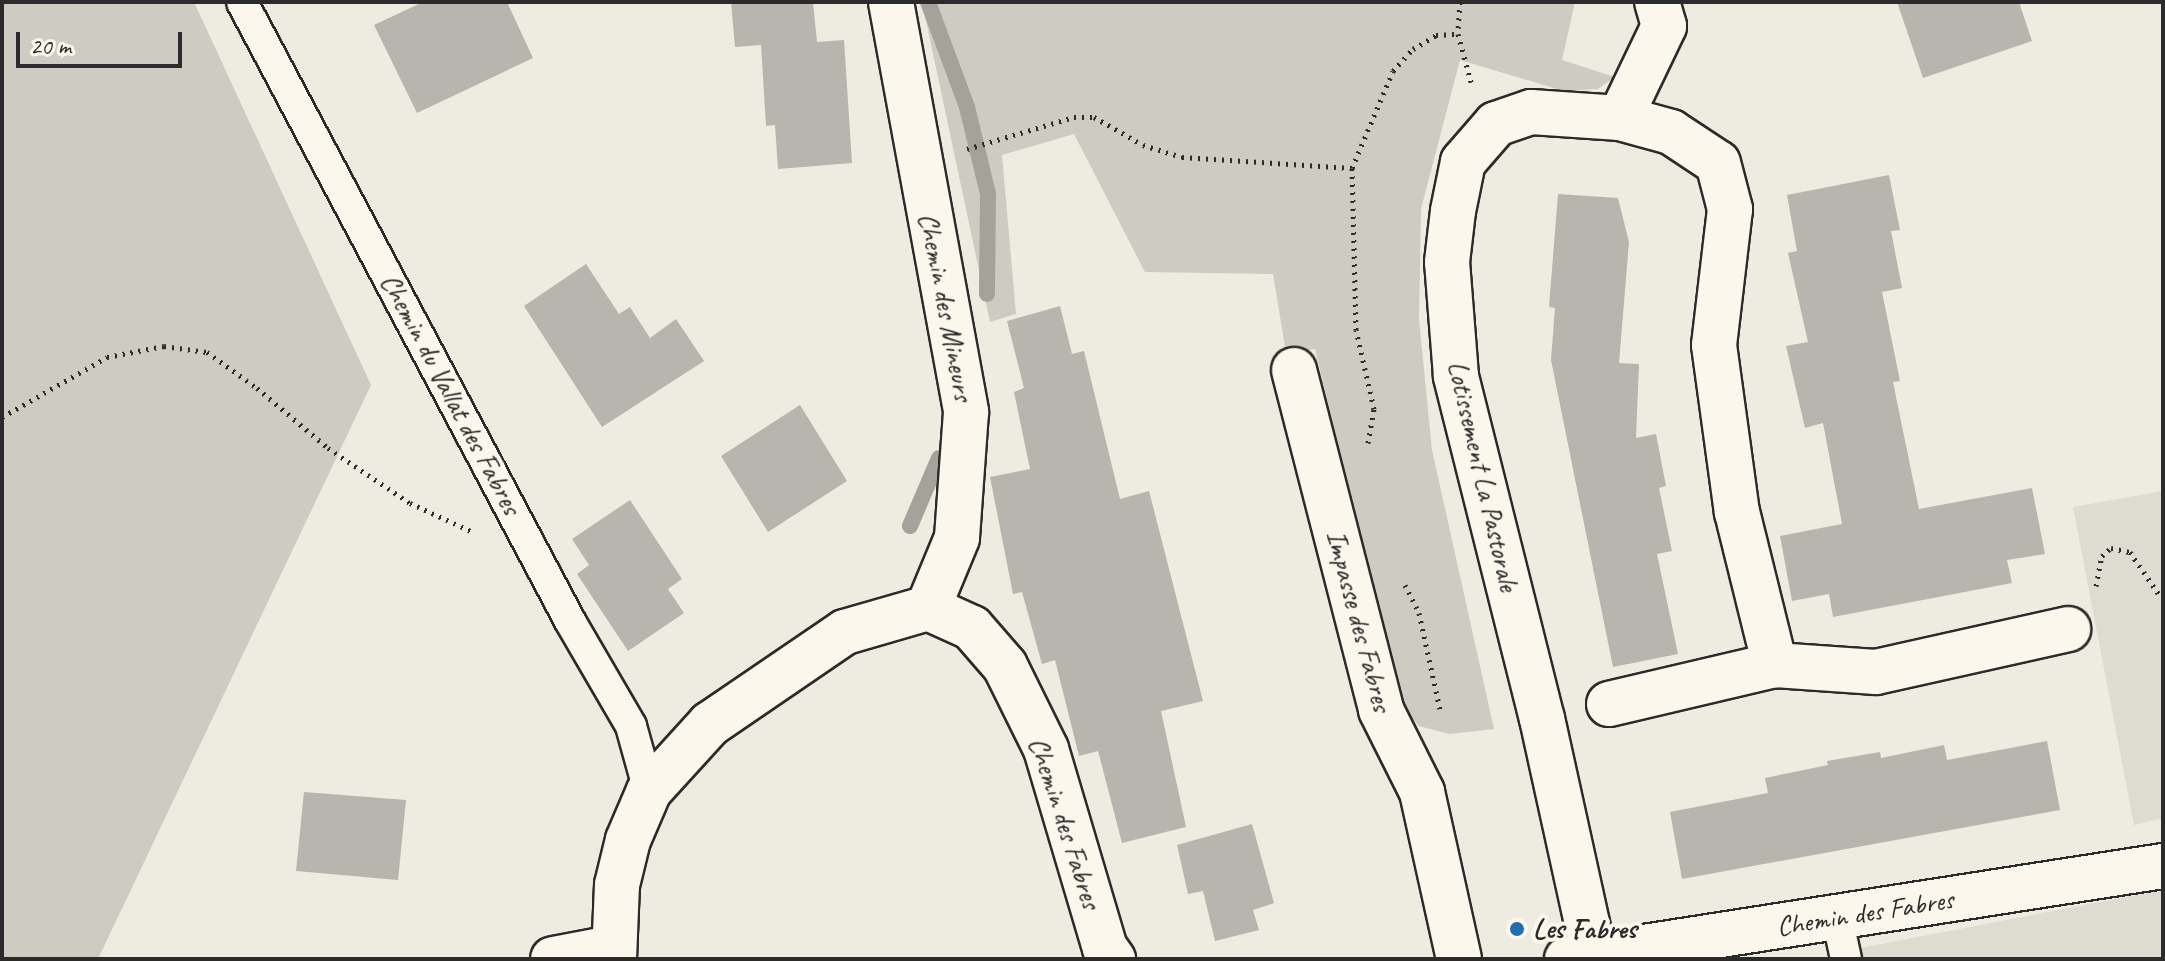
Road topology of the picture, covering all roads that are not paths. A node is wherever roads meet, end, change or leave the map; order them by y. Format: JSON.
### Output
{"nodes":[{"id":1,"x":242,"y":2,"type":"edge"},
{"id":2,"x":891,"y":2,"type":"edge"},
{"id":3,"x":1657,"y":2,"type":"edge"},
{"id":4,"x":1620,"y":118,"type":"junction"},
{"id":5,"x":1294,"y":370,"type":"dead end"},
{"id":6,"x":928,"y":608,"type":"junction"},
{"id":7,"x":2068,"y":629,"type":"road end"},
{"id":8,"x":1775,"y":665,"type":"junction"},
{"id":9,"x":1609,"y":704,"type":"dead end"},
{"id":10,"x":649,"y":791,"type":"junction"},
{"id":11,"x":2163,"y":866,"type":"edge"},
{"id":12,"x":1837,"y":917,"type":"junction"},
{"id":13,"x":613,"y":953,"type":"edge"},
{"id":14,"x":1580,"y":957,"type":"edge"},
{"id":15,"x":553,"y":959,"type":"edge"},
{"id":16,"x":1113,"y":959,"type":"edge"},
{"id":17,"x":1459,"y":959,"type":"edge"},
{"id":18,"x":1846,"y":959,"type":"edge"}],
"edges":[{"from":1,"to":10,"type":"lane","name":"Chemin du Vallat des Fabres"},
{"from":2,"to":6,"type":"street","name":"Chemin des Mineurs"},
{"from":3,"to":4,"type":"street"},
{"from":4,"to":8,"type":"street"},
{"from":4,"to":14,"type":"street","name":"Lotissement La Pastorale"},
{"from":5,"to":17,"type":"street","name":"Impasse des Fabres"},
{"from":6,"to":10,"type":"street"},
{"from":6,"to":16,"type":"street","name":"Chemin des Fabres"},
{"from":7,"to":8,"type":"street"},
{"from":8,"to":9,"type":"street"},
{"from":10,"to":13,"type":"street"},
{"from":11,"to":12,"type":"street","name":"Chemin des Fabres"},
{"from":12,"to":14,"type":"street","name":"Chemin des Fabres"},
{"from":12,"to":18,"type":"lane"},
{"from":13,"to":15,"type":"street"}]}
